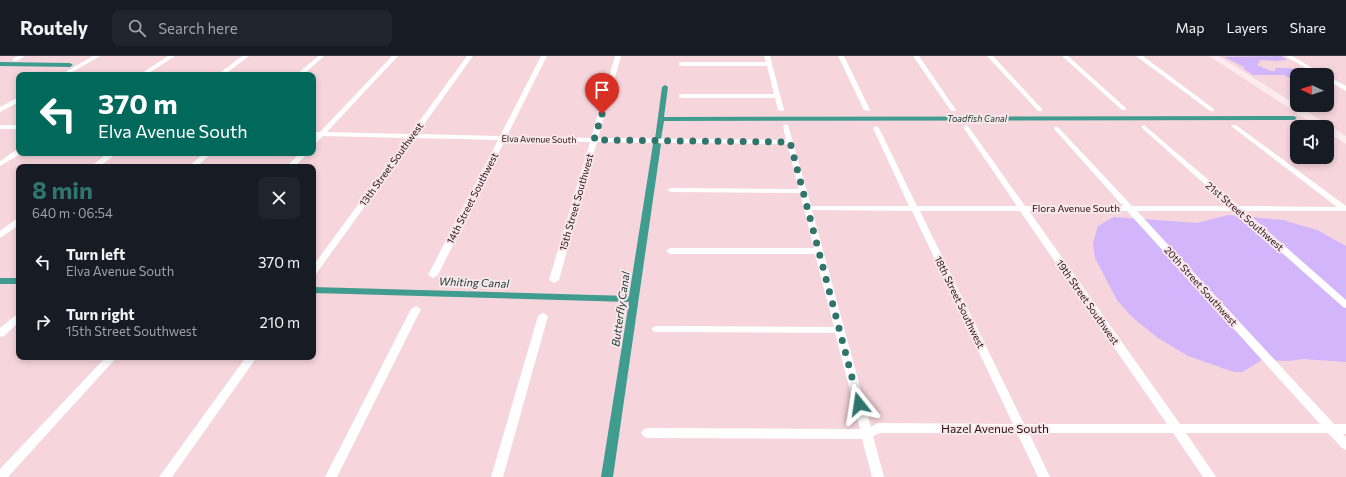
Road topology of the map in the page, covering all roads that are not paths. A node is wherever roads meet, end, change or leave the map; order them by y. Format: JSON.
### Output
{"nodes":[{"id":1,"x":22,"y":56,"type":"edge"},
{"id":2,"x":97,"y":56,"type":"edge"},
{"id":3,"x":172,"y":56,"type":"edge"},
{"id":4,"x":246,"y":56,"type":"edge"},
{"id":5,"x":321,"y":56,"type":"edge"},
{"id":6,"x":395,"y":56,"type":"edge"},
{"id":7,"x":470,"y":56,"type":"edge"},
{"id":8,"x":544,"y":56,"type":"edge"},
{"id":9,"x":618,"y":56,"type":"edge"},
{"id":10,"x":767,"y":56,"type":"edge"},
{"id":11,"x":841,"y":56,"type":"edge"},
{"id":12,"x":916,"y":56,"type":"edge"},
{"id":13,"x":990,"y":56,"type":"edge"},
{"id":14,"x":1065,"y":56,"type":"edge"},
{"id":15,"x":1139,"y":56,"type":"edge"},
{"id":16,"x":1214,"y":56,"type":"edge"},
{"id":17,"x":1288,"y":56,"type":"edge"},
{"id":18,"x":15,"y":60,"type":"dead end"},
{"id":19,"x":681,"y":64,"type":"dead end"},
{"id":20,"x":769,"y":64,"type":"junction"},
{"id":21,"x":1309,"y":68,"type":"edge"},
{"id":22,"x":68,"y":72,"type":"edge"},
{"id":23,"x":147,"y":72,"type":"edge"},
{"id":24,"x":224,"y":72,"type":"edge"},
{"id":25,"x":302,"y":72,"type":"edge"},
{"id":26,"x":1334,"y":82,"type":"edge"},
{"id":27,"x":1346,"y":89,"type":"edge"},
{"id":28,"x":681,"y":96,"type":"dead end"},
{"id":29,"x":777,"y":96,"type":"junction"},
{"id":30,"x":16,"y":100,"type":"edge"},
{"id":31,"x":0,"y":101,"type":"edge"},
{"id":32,"x":16,"y":101,"type":"edge"},
{"id":33,"x":1124,"y":109,"type":"dead end"},
{"id":34,"x":0,"y":110,"type":"edge"},
{"id":35,"x":781,"y":110,"type":"dead end"},
{"id":36,"x":867,"y":110,"type":"dead end"},
{"id":37,"x":953,"y":110,"type":"dead end"},
{"id":38,"x":1040,"y":110,"type":"dead end"},
{"id":39,"x":1212,"y":110,"type":"dead end"},
{"id":40,"x":1314,"y":120,"type":"edge"},
{"id":41,"x":786,"y":126,"type":"dead end"},
{"id":42,"x":1234,"y":126,"type":"dead end"},
{"id":43,"x":0,"y":127,"type":"edge"},
{"id":44,"x":16,"y":127,"type":"edge"},
{"id":45,"x":966,"y":127,"type":"dead end"},
{"id":46,"x":1144,"y":127,"type":"dead end"},
{"id":47,"x":876,"y":128,"type":"dead end"},
{"id":48,"x":1056,"y":128,"type":"dead end"},
{"id":49,"x":1334,"y":133,"type":"edge"},
{"id":50,"x":316,"y":134,"type":"edge"},
{"id":51,"x":321,"y":134,"type":"junction"},
{"id":52,"x":411,"y":136,"type":"junction"},
{"id":53,"x":502,"y":138,"type":"junction"},
{"id":54,"x":316,"y":140,"type":"edge"},
{"id":55,"x":594,"y":140,"type":"junction"},
{"id":56,"x":1346,"y":141,"type":"edge"},
{"id":57,"x":790,"y":142,"type":"junction"},
{"id":58,"x":16,"y":154,"type":"edge"},
{"id":59,"x":109,"y":156,"type":"edge"},
{"id":60,"x":205,"y":156,"type":"edge"},
{"id":61,"x":301,"y":156,"type":"edge"},
{"id":62,"x":0,"y":164,"type":"edge"},
{"id":63,"x":98,"y":164,"type":"edge"},
{"id":64,"x":195,"y":164,"type":"edge"},
{"id":65,"x":293,"y":164,"type":"edge"},
{"id":66,"x":671,"y":190,"type":"dead end"},
{"id":67,"x":802,"y":191,"type":"junction"},
{"id":68,"x":807,"y":208,"type":"junction"},
{"id":69,"x":915,"y":208,"type":"junction"},
{"id":70,"x":1022,"y":208,"type":"junction"},
{"id":71,"x":1130,"y":208,"type":"junction"},
{"id":72,"x":1237,"y":209,"type":"junction"},
{"id":73,"x":1346,"y":209,"type":"edge"},
{"id":74,"x":16,"y":223,"type":"edge"},
{"id":75,"x":0,"y":235,"type":"edge"},
{"id":76,"x":670,"y":251,"type":"dead end"},
{"id":77,"x":818,"y":251,"type":"junction"},
{"id":78,"x":316,"y":268,"type":"edge"},
{"id":79,"x":433,"y":275,"type":"dead end"},
{"id":80,"x":554,"y":280,"type":"dead end"},
{"id":81,"x":1346,"y":305,"type":"edge"},
{"id":82,"x":416,"y":309,"type":"dead end"},
{"id":83,"x":543,"y":316,"type":"dead end"},
{"id":84,"x":16,"y":320,"type":"edge"},
{"id":85,"x":657,"y":329,"type":"dead end"},
{"id":86,"x":840,"y":330,"type":"junction"},
{"id":87,"x":0,"y":334,"type":"edge"},
{"id":88,"x":109,"y":360,"type":"edge"},
{"id":89,"x":250,"y":360,"type":"edge"},
{"id":90,"x":1021,"y":428,"type":"junction"},
{"id":91,"x":1176,"y":429,"type":"junction"},
{"id":92,"x":1331,"y":429,"type":"junction"},
{"id":93,"x":1346,"y":429,"type":"edge"},
{"id":94,"x":647,"y":433,"type":"dead end"},
{"id":95,"x":867,"y":434,"type":"junction"},
{"id":96,"x":1346,"y":445,"type":"edge"},
{"id":97,"x":0,"y":477,"type":"edge"},
{"id":98,"x":165,"y":477,"type":"edge"},
{"id":99,"x":331,"y":477,"type":"edge"},
{"id":100,"x":497,"y":477,"type":"edge"},
{"id":101,"x":878,"y":477,"type":"edge"},
{"id":102,"x":1044,"y":477,"type":"edge"},
{"id":103,"x":1210,"y":477,"type":"edge"}],
"edges":[{"from":1,"to":18,"type":"street"},
{"from":2,"to":22,"type":"street"},
{"from":3,"to":23,"type":"street"},
{"from":4,"to":24,"type":"street"},
{"from":5,"to":25,"type":"street"},
{"from":6,"to":51,"type":"street"},
{"from":7,"to":52,"type":"street","name":"13th Street Southwest"},
{"from":8,"to":53,"type":"street","name":"14th Street Southwest"},
{"from":9,"to":55,"type":"street","name":"15th Street Southwest"},
{"from":10,"to":20,"type":"street"},
{"from":11,"to":36,"type":"street"},
{"from":12,"to":37,"type":"street"},
{"from":13,"to":38,"type":"street"},
{"from":14,"to":33,"type":"street"},
{"from":15,"to":39,"type":"street"},
{"from":16,"to":40,"type":"street"},
{"from":17,"to":21,"type":"street"},
{"from":19,"to":20,"type":"street"},
{"from":20,"to":29,"type":"street"},
{"from":26,"to":27,"type":"street"},
{"from":28,"to":29,"type":"street"},
{"from":29,"to":35,"type":"street"},
{"from":30,"to":31,"type":"street"},
{"from":32,"to":34,"type":"street"},
{"from":41,"to":57,"type":"street"},
{"from":42,"to":73,"type":"street"},
{"from":43,"to":44,"type":"street"},
{"from":45,"to":70,"type":"street","name":"19th Street Southwest"},
{"from":46,"to":72,"type":"street","name":"21st Street Southwest"},
{"from":47,"to":69,"type":"street","name":"18th Street Southwest"},
{"from":48,"to":71,"type":"street","name":"20th Street Southwest"},
{"from":49,"to":56,"type":"street"},
{"from":50,"to":51,"type":"street","name":"Elva Avenue South"},
{"from":51,"to":52,"type":"street","name":"Elva Avenue South"},
{"from":51,"to":54,"type":"street"},
{"from":52,"to":53,"type":"street","name":"Elva Avenue South"},
{"from":52,"to":78,"type":"street","name":"13th Street Southwest"},
{"from":53,"to":55,"type":"street","name":"Elva Avenue South"},
{"from":53,"to":79,"type":"street","name":"14th Street Southwest"},
{"from":55,"to":57,"type":"street","name":"Elva Avenue South"},
{"from":55,"to":80,"type":"street","name":"15th Street Southwest"},
{"from":57,"to":67,"type":"street"},
{"from":58,"to":62,"type":"street"},
{"from":59,"to":63,"type":"street"},
{"from":60,"to":64,"type":"street"},
{"from":61,"to":65,"type":"street"},
{"from":66,"to":67,"type":"street"},
{"from":67,"to":68,"type":"street"},
{"from":68,"to":69,"type":"street","name":"Flora Avenue South"},
{"from":68,"to":77,"type":"street"},
{"from":69,"to":70,"type":"street","name":"Flora Avenue South"},
{"from":69,"to":90,"type":"street","name":"18th Street Southwest"},
{"from":70,"to":71,"type":"street","name":"Flora Avenue South"},
{"from":70,"to":91,"type":"street","name":"19th Street Southwest"},
{"from":71,"to":72,"type":"street","name":"Flora Avenue South"},
{"from":71,"to":92,"type":"street","name":"20th Street Southwest"},
{"from":72,"to":73,"type":"street","name":"Flora Avenue South"},
{"from":72,"to":81,"type":"street","name":"21st Street Southwest"},
{"from":74,"to":75,"type":"street"},
{"from":76,"to":77,"type":"street"},
{"from":77,"to":86,"type":"street"},
{"from":82,"to":99,"type":"street"},
{"from":83,"to":100,"type":"street"},
{"from":84,"to":87,"type":"street"},
{"from":85,"to":86,"type":"street"},
{"from":86,"to":95,"type":"street"},
{"from":88,"to":97,"type":"street"},
{"from":89,"to":98,"type":"street"},
{"from":90,"to":91,"type":"street","name":"Hazel Avenue South"},
{"from":90,"to":95,"type":"street","name":"Hazel Avenue South"},
{"from":90,"to":102,"type":"street","name":"18th Street Southwest"},
{"from":91,"to":92,"type":"street","name":"Hazel Avenue South"},
{"from":91,"to":103,"type":"street","name":"19th Street Southwest"},
{"from":92,"to":93,"type":"street","name":"Hazel Avenue South"},
{"from":92,"to":96,"type":"street","name":"20th Street Southwest"},
{"from":94,"to":95,"type":"street","name":"Hazel Avenue South"},
{"from":95,"to":101,"type":"street"}]}
